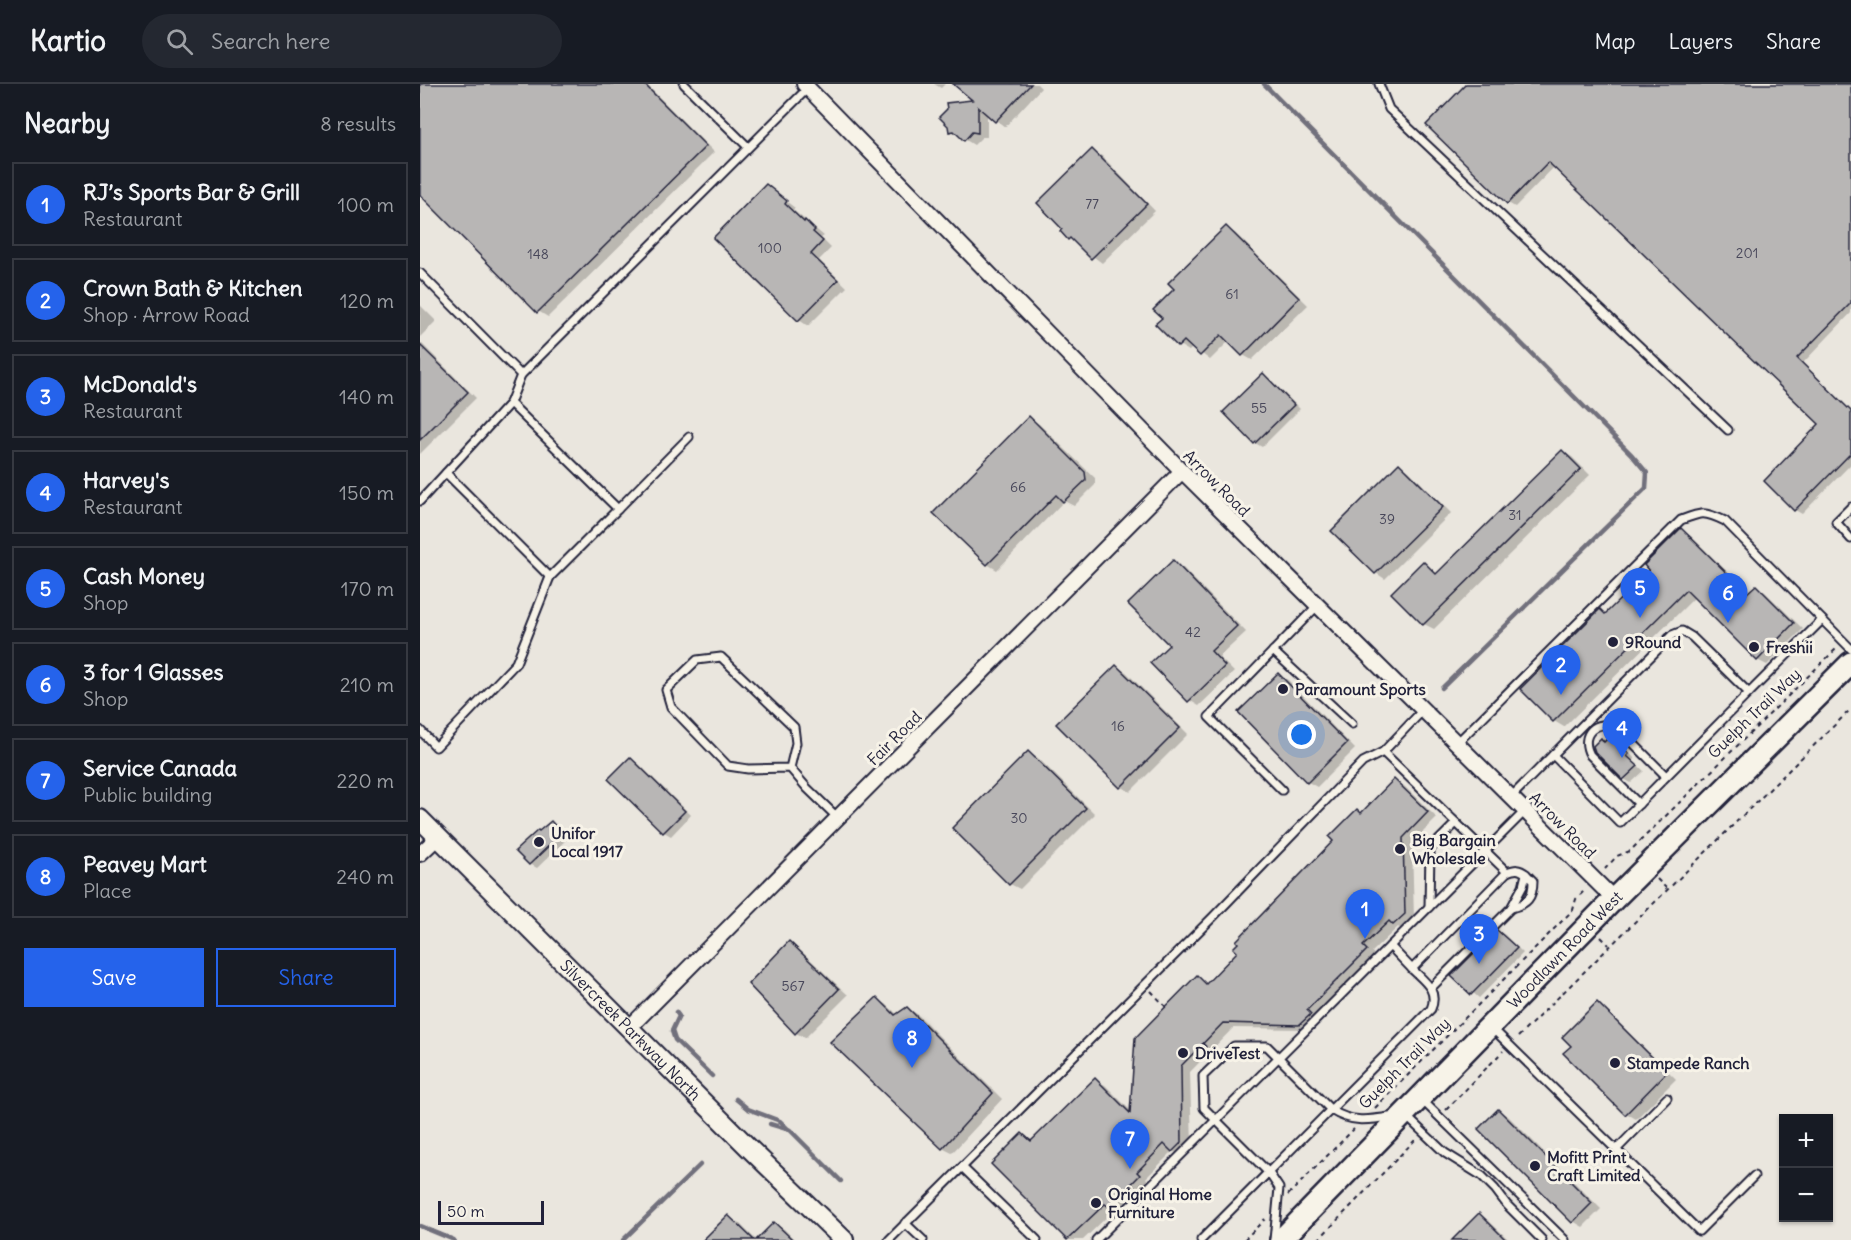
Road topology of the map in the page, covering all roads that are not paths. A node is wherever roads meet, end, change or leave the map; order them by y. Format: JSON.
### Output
{"nodes":[{"id":1,"x":684,"y":84,"type":"edge"},
{"id":2,"x":1379,"y":84,"type":"edge"},
{"id":3,"x":806,"y":86,"type":"edge"},
{"id":4,"x":748,"y":147,"type":"junction"},
{"id":5,"x":420,"y":273,"type":"edge"},
{"id":6,"x":521,"y":375,"type":"junction"},
{"id":7,"x":510,"y":403,"type":"junction"},
{"id":8,"x":1728,"y":430,"type":"dead end"},
{"id":9,"x":689,"y":437,"type":"dead end"},
{"id":10,"x":1182,"y":471,"type":"junction"},
{"id":11,"x":446,"y":473,"type":"junction"},
{"id":12,"x":420,"y":501,"type":"edge"},
{"id":13,"x":1851,"y":507,"type":"edge"},
{"id":14,"x":618,"y":509,"type":"junction"},
{"id":15,"x":1851,"y":538,"type":"edge"},
{"id":16,"x":550,"y":577,"type":"junction"},
{"id":17,"x":1317,"y":606,"type":"junction"},
{"id":18,"x":1822,"y":620,"type":"junction"},
{"id":19,"x":1851,"y":649,"type":"edge"},
{"id":20,"x":1273,"y":651,"type":"junction"},
{"id":21,"x":1851,"y":663,"type":"edge"},
{"id":22,"x":1749,"y":693,"type":"junction"},
{"id":23,"x":1423,"y":710,"type":"junction"},
{"id":24,"x":1352,"y":724,"type":"dead end"},
{"id":25,"x":420,"y":730,"type":"edge"},
{"id":26,"x":1457,"y":743,"type":"junction"},
{"id":27,"x":1383,"y":752,"type":"junction"},
{"id":28,"x":1553,"y":755,"type":"junction"},
{"id":29,"x":790,"y":768,"type":"junction"},
{"id":30,"x":1666,"y":776,"type":"junction"},
{"id":31,"x":1282,"y":790,"type":"dead end"},
{"id":32,"x":1511,"y":796,"type":"junction"},
{"id":33,"x":1639,"y":804,"type":"junction"},
{"id":34,"x":1525,"y":811,"type":"junction"},
{"id":35,"x":838,"y":818,"type":"junction"},
{"id":36,"x":420,"y":819,"type":"edge"},
{"id":37,"x":1456,"y":823,"type":"junction"},
{"id":38,"x":438,"y":837,"type":"junction"},
{"id":39,"x":1486,"y":851,"type":"junction"},
{"id":40,"x":420,"y":854,"type":"edge"},
{"id":41,"x":1507,"y":872,"type":"junction"},
{"id":42,"x":1526,"y":874,"type":"junction"},
{"id":43,"x":1614,"y":899,"type":"junction"},
{"id":44,"x":1429,"y":907,"type":"junction"},
{"id":45,"x":1511,"y":908,"type":"junction"},
{"id":46,"x":1390,"y":946,"type":"junction"},
{"id":47,"x":1412,"y":969,"type":"junction"},
{"id":48,"x":1431,"y":988,"type":"junction"},
{"id":49,"x":1490,"y":1026,"type":"junction"},
{"id":50,"x":629,"y":1028,"type":"junction"},
{"id":51,"x":1278,"y":1058,"type":"junction"},
{"id":52,"x":1420,"y":1098,"type":"junction"},
{"id":53,"x":1666,"y":1098,"type":"dead end"},
{"id":54,"x":1331,"y":1110,"type":"junction"},
{"id":55,"x":1404,"y":1114,"type":"junction"},
{"id":56,"x":1216,"y":1120,"type":"junction"},
{"id":57,"x":1617,"y":1149,"type":"junction"},
{"id":58,"x":962,"y":1167,"type":"junction"},
{"id":59,"x":1269,"y":1173,"type":"junction"},
{"id":60,"x":1754,"y":1176,"type":"dead end"},
{"id":61,"x":905,"y":1223,"type":"junction"},
{"id":62,"x":1286,"y":1236,"type":"edge"},
{"id":63,"x":844,"y":1240,"type":"edge"},
{"id":64,"x":889,"y":1240,"type":"edge"},
{"id":65,"x":923,"y":1240,"type":"edge"},
{"id":66,"x":1037,"y":1240,"type":"edge"},
{"id":67,"x":1096,"y":1240,"type":"edge"},
{"id":68,"x":1201,"y":1240,"type":"edge"},
{"id":69,"x":1542,"y":1240,"type":"edge"},
{"id":70,"x":1565,"y":1240,"type":"edge"}],
"edges":[{"from":1,"to":4,"type":"lane"},
{"from":2,"to":8,"type":"lane"},
{"from":3,"to":4,"type":"lane"},
{"from":3,"to":10,"type":"street","name":"Arrow Road"},
{"from":4,"to":6,"type":"lane"},
{"from":5,"to":6,"type":"lane"},
{"from":6,"to":7,"type":"lane"},
{"from":7,"to":11,"type":"lane"},
{"from":7,"to":14,"type":"lane"},
{"from":9,"to":14,"type":"lane"},
{"from":10,"to":17,"type":"street","name":"Arrow Road"},
{"from":10,"to":35,"type":"street","name":"Fair Road"},
{"from":11,"to":12,"type":"lane"},
{"from":11,"to":16,"type":"lane"},
{"from":13,"to":15,"type":"lane"},
{"from":14,"to":16,"type":"lane"},
{"from":16,"to":25,"type":"lane"},
{"from":17,"to":20,"type":"lane"},
{"from":17,"to":23,"type":"street","name":"Arrow Road"},
{"from":18,"to":19,"type":"lane"},
{"from":18,"to":22,"type":"lane"},
{"from":18,"to":26,"type":"lane"},
{"from":20,"to":24,"type":"lane"},
{"from":20,"to":31,"type":"lane"},
{"from":21,"to":43,"type":"main road","name":"Woodlawn Road West"},
{"from":22,"to":28,"type":"lane"},
{"from":22,"to":30,"type":"lane"},
{"from":23,"to":26,"type":"street","name":"Arrow Road"},
{"from":23,"to":27,"type":"lane"},
{"from":26,"to":32,"type":"street","name":"Arrow Road"},
{"from":27,"to":37,"type":"lane"},
{"from":27,"to":58,"type":"lane"},
{"from":28,"to":32,"type":"lane"},
{"from":28,"to":33,"type":"lane"},
{"from":29,"to":29,"type":"lane"},
{"from":29,"to":35,"type":"lane"},
{"from":30,"to":33,"type":"lane"},
{"from":30,"to":33,"type":"lane"},
{"from":32,"to":34,"type":"street","name":"Arrow Road"},
{"from":34,"to":39,"type":"lane"},
{"from":34,"to":43,"type":"street","name":"Arrow Road"},
{"from":35,"to":50,"type":"street","name":"Fair Road"},
{"from":36,"to":38,"type":"main road","name":"Silvercreek Parkway North"},
{"from":37,"to":39,"type":"lane"},
{"from":37,"to":44,"type":"lane"},
{"from":38,"to":40,"type":"street"},
{"from":38,"to":50,"type":"main road","name":"Silvercreek Parkway North"},
{"from":39,"to":41,"type":"lane"},
{"from":39,"to":44,"type":"lane"},
{"from":41,"to":42,"type":"lane"},
{"from":41,"to":47,"type":"lane"},
{"from":42,"to":45,"type":"lane"},
{"from":42,"to":45,"type":"lane"},
{"from":43,"to":49,"type":"main road","name":"Woodlawn Road West"},
{"from":44,"to":46,"type":"lane"},
{"from":45,"to":48,"type":"lane"},
{"from":46,"to":47,"type":"lane"},
{"from":46,"to":51,"type":"lane"},
{"from":47,"to":48,"type":"lane"},
{"from":48,"to":54,"type":"lane"},
{"from":49,"to":52,"type":"main road","name":"Woodlawn Road West"},
{"from":49,"to":57,"type":"lane"},
{"from":50,"to":63,"type":"main road","name":"Silvercreek Parkway North"},
{"from":51,"to":54,"type":"lane"},
{"from":51,"to":56,"type":"lane"},
{"from":51,"to":56,"type":"lane"},
{"from":52,"to":55,"type":"main road","name":"Woodlawn Road West"},
{"from":52,"to":70,"type":"lane"},
{"from":53,"to":57,"type":"lane"},
{"from":54,"to":55,"type":"lane"},
{"from":54,"to":59,"type":"lane"},
{"from":55,"to":62,"type":"main road","name":"Woodlawn Road West"},
{"from":55,"to":69,"type":"lane"},
{"from":56,"to":59,"type":"lane"},
{"from":56,"to":67,"type":"lane"},
{"from":57,"to":60,"type":"lane"},
{"from":58,"to":61,"type":"lane"},
{"from":58,"to":66,"type":"lane"},
{"from":59,"to":62,"type":"lane"},
{"from":59,"to":68,"type":"lane"},
{"from":61,"to":64,"type":"lane"},
{"from":61,"to":65,"type":"lane"}]}
